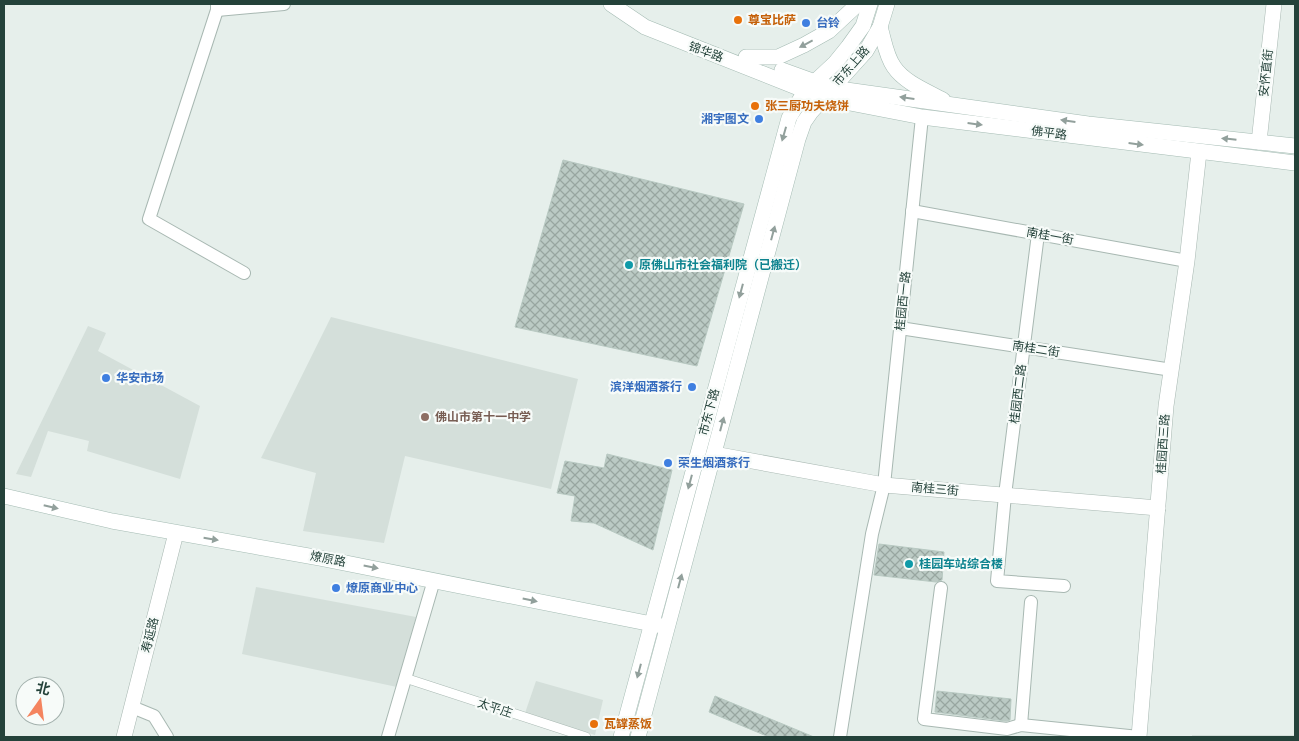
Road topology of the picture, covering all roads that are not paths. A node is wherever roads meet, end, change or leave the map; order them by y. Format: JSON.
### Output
{"nodes":[{"id":1,"x":284,"y":4,"type":"edge"},
{"id":2,"x":611,"y":4,"type":"edge"},
{"id":3,"x":627,"y":4,"type":"edge"},
{"id":4,"x":858,"y":4,"type":"edge"},
{"id":5,"x":870,"y":4,"type":"edge"},
{"id":6,"x":887,"y":4,"type":"edge"},
{"id":7,"x":1274,"y":4,"type":"edge"},
{"id":8,"x":217,"y":7,"type":"edge"},
{"id":9,"x":880,"y":27,"type":"junction"},
{"id":10,"x":746,"y":57,"type":"junction"},
{"id":11,"x":810,"y":86,"type":"junction"},
{"id":12,"x":828,"y":93,"type":"junction"},
{"id":13,"x":951,"y":104,"type":"junction"},
{"id":14,"x":922,"y":117,"type":"junction"},
{"id":15,"x":1259,"y":142,"type":"junction"},
{"id":16,"x":1295,"y":146,"type":"edge"},
{"id":17,"x":1199,"y":152,"type":"junction"},
{"id":18,"x":1295,"y":163,"type":"edge"},
{"id":19,"x":912,"y":211,"type":"junction"},
{"id":20,"x":1038,"y":234,"type":"junction"},
{"id":21,"x":1187,"y":261,"type":"junction"},
{"id":22,"x":244,"y":273,"type":"dead end"},
{"id":23,"x":900,"y":328,"type":"junction"},
{"id":24,"x":1024,"y":347,"type":"junction"},
{"id":25,"x":1172,"y":370,"type":"junction"},
{"id":26,"x":714,"y":454,"type":"junction"},
{"id":27,"x":884,"y":485,"type":"junction"},
{"id":28,"x":1005,"y":495,"type":"junction"},
{"id":29,"x":4,"y":496,"type":"edge"},
{"id":30,"x":1158,"y":508,"type":"junction"},
{"id":31,"x":176,"y":533,"type":"junction"},
{"id":32,"x":434,"y":580,"type":"junction"},
{"id":33,"x":1064,"y":586,"type":"dead end"},
{"id":34,"x":941,"y":588,"type":"dead end"},
{"id":35,"x":1031,"y":602,"type":"dead end"},
{"id":36,"x":652,"y":624,"type":"junction"},
{"id":37,"x":667,"y":628,"type":"junction"},
{"id":38,"x":405,"y":678,"type":"junction"},
{"id":39,"x":132,"y":707,"type":"junction"},
{"id":40,"x":1021,"y":725,"type":"junction"},
{"id":41,"x":1007,"y":733,"type":"edge"},
{"id":42,"x":124,"y":737,"type":"edge"},
{"id":43,"x":167,"y":737,"type":"edge"},
{"id":44,"x":388,"y":737,"type":"edge"},
{"id":45,"x":586,"y":737,"type":"edge"},
{"id":46,"x":621,"y":737,"type":"edge"},
{"id":47,"x":638,"y":737,"type":"edge"},
{"id":48,"x":840,"y":737,"type":"edge"},
{"id":49,"x":1139,"y":737,"type":"edge"}],
"edges":[{"from":1,"to":8,"type":"street"},
{"from":2,"to":11,"type":"main road","name":"锦华路"},
{"from":3,"to":10,"type":"main road","name":"锦华路"},
{"from":4,"to":10,"type":"main road","one_way":true},
{"from":5,"to":11,"type":"main road","name":"市东上路"},
{"from":6,"to":9,"type":"main road","name":"市东上路"},
{"from":7,"to":15,"type":"main road","name":"安怀直街"},
{"from":8,"to":22,"type":"street"},
{"from":9,"to":12,"type":"main road","name":"市东上路"},
{"from":9,"to":13,"type":"main road"},
{"from":10,"to":11,"type":"main road","name":"锦华路"},
{"from":11,"to":12,"type":"main road","name":"佛平路"},
{"from":11,"to":36,"type":"main road","name":"市东下路","one_way":true},
{"from":13,"to":12,"type":"main road","name":"佛平路","one_way":true},
{"from":12,"to":14,"type":"main road","name":"佛平路"},
{"from":26,"to":12,"type":"main road","name":"市东下路","one_way":true},
{"from":15,"to":13,"type":"main road","name":"佛平路","one_way":true},
{"from":14,"to":17,"type":"main road","name":"佛平路","one_way":true},
{"from":14,"to":19,"type":"street","name":"桂园西一路"},
{"from":15,"to":16,"type":"main road","name":"佛平路"},
{"from":17,"to":18,"type":"main road","name":"佛平路"},
{"from":17,"to":21,"type":"main road","name":"桂园西三路"},
{"from":19,"to":20,"type":"street","name":"南桂一街"},
{"from":19,"to":23,"type":"street","name":"桂园西一路"},
{"from":20,"to":21,"type":"street","name":"南桂一街"},
{"from":20,"to":24,"type":"street","name":"桂园西二路"},
{"from":21,"to":25,"type":"main road","name":"桂园西三路"},
{"from":23,"to":24,"type":"street","name":"南桂二街"},
{"from":23,"to":27,"type":"street","name":"桂园西一路"},
{"from":24,"to":25,"type":"street","name":"南桂二街"},
{"from":24,"to":28,"type":"street","name":"桂园西二路"},
{"from":25,"to":30,"type":"main road","name":"桂园西三路"},
{"from":26,"to":27,"type":"main road","name":"南桂三街"},
{"from":37,"to":26,"type":"main road","name":"市东下路","one_way":true},
{"from":27,"to":28,"type":"main road","name":"南桂三街"},
{"from":27,"to":48,"type":"street","name":"桂园西一路"},
{"from":28,"to":30,"type":"main road","name":"南桂三街"},
{"from":28,"to":33,"type":"street","name":"桂园西二路"},
{"from":29,"to":31,"type":"main road","name":"燎原路","one_way":true},
{"from":30,"to":49,"type":"main road","name":"桂园西三路"},
{"from":31,"to":32,"type":"main road","name":"燎原路","one_way":true},
{"from":31,"to":39,"type":"main road","name":"寿延路"},
{"from":32,"to":36,"type":"main road","name":"燎原路","one_way":true},
{"from":32,"to":38,"type":"street"},
{"from":34,"to":41,"type":"street"},
{"from":35,"to":40,"type":"street"},
{"from":36,"to":37,"type":"main road","name":"燎原路"},
{"from":36,"to":46,"type":"main road","name":"市东下路","one_way":true},
{"from":37,"to":47,"type":"main road","name":"市东下路"},
{"from":38,"to":44,"type":"street"},
{"from":38,"to":45,"type":"street","name":"太平庄"},
{"from":39,"to":42,"type":"main road","name":"寿延路"},
{"from":39,"to":43,"type":"street"},
{"from":40,"to":41,"type":"street"},
{"from":40,"to":49,"type":"street"}]}
